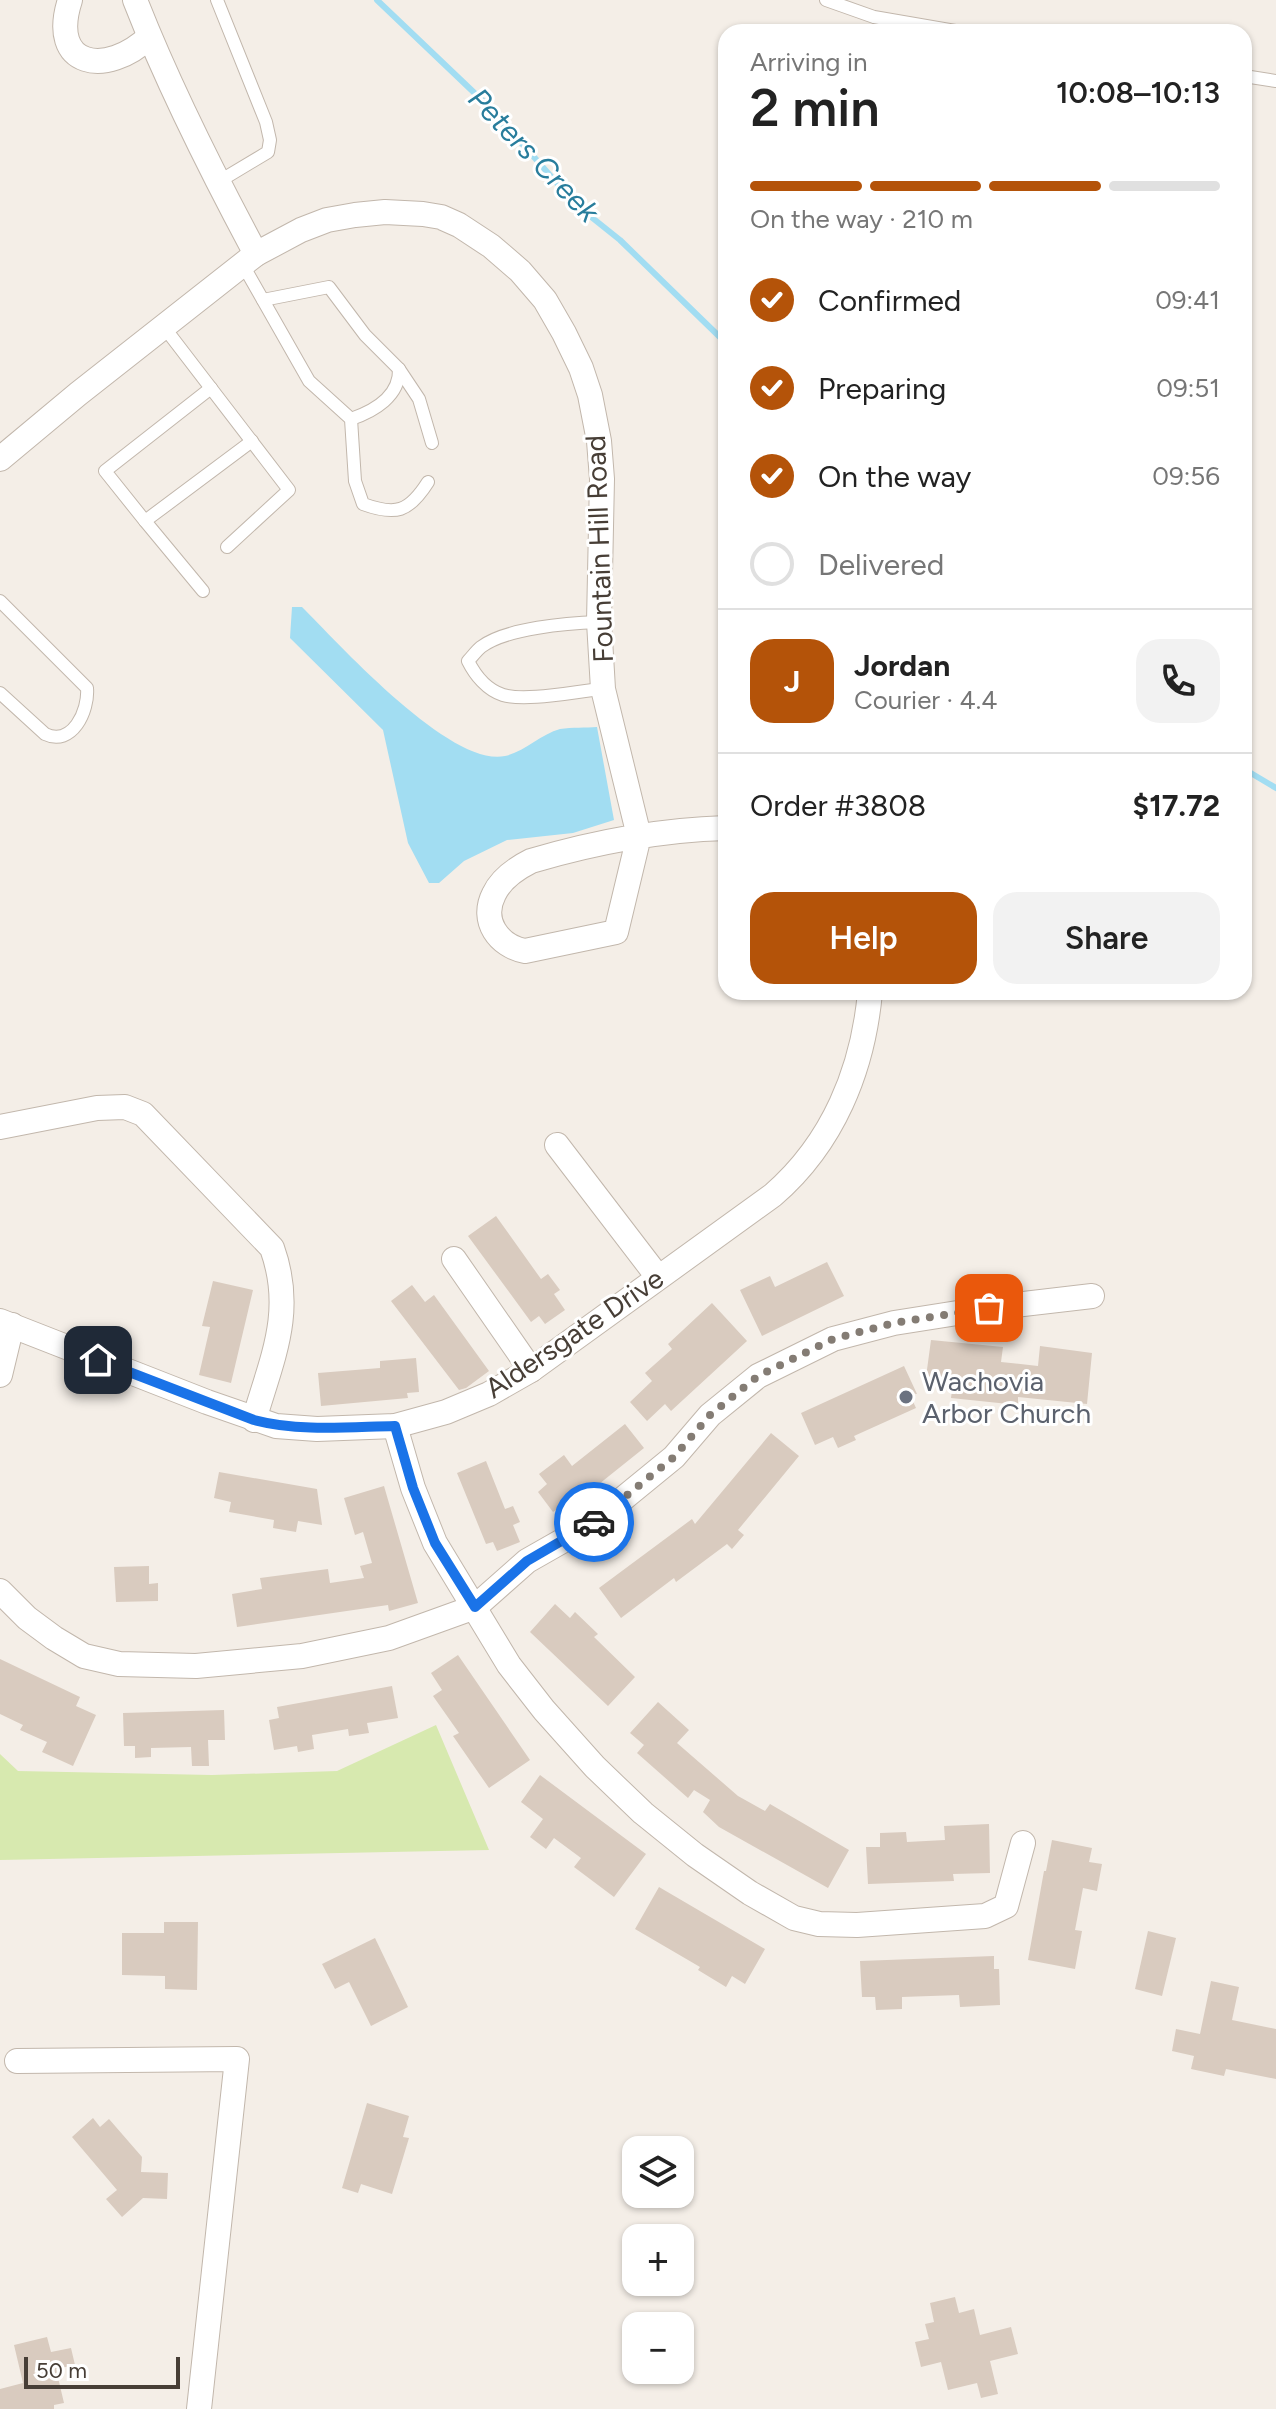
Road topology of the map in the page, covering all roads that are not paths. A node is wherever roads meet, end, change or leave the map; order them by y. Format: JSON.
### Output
{"nodes":[{"id":1,"x":70,"y":0,"type":"edge"},
{"id":2,"x":135,"y":0,"type":"edge"},
{"id":3,"x":217,"y":0,"type":"edge"},
{"id":4,"x":826,"y":0,"type":"edge"},
{"id":5,"x":915,"y":24,"type":"edge"},
{"id":6,"x":149,"y":37,"type":"junction"},
{"id":7,"x":1252,"y":77,"type":"edge"},
{"id":8,"x":1276,"y":81,"type":"edge"},
{"id":9,"x":218,"y":182,"type":"junction"},
{"id":10,"x":250,"y":260,"type":"junction"},
{"id":11,"x":263,"y":300,"type":"junction"},
{"id":12,"x":164,"y":327,"type":"junction"},
{"id":13,"x":399,"y":369,"type":"junction"},
{"id":14,"x":211,"y":388,"type":"junction"},
{"id":15,"x":351,"y":419,"type":"junction"},
{"id":16,"x":252,"y":441,"type":"junction"},
{"id":17,"x":432,"y":443,"type":"dead end"},
{"id":18,"x":0,"y":459,"type":"edge"},
{"id":19,"x":428,"y":482,"type":"dead end"},
{"id":20,"x":145,"y":521,"type":"junction"},
{"id":21,"x":227,"y":547,"type":"dead end"},
{"id":22,"x":203,"y":591,"type":"dead end"},
{"id":23,"x":3,"y":609,"type":"edge"},
{"id":24,"x":599,"y":622,"type":"junction"},
{"id":25,"x":603,"y":689,"type":"junction"},
{"id":26,"x":0,"y":693,"type":"edge"},
{"id":27,"x":718,"y":828,"type":"edge"},
{"id":28,"x":639,"y":836,"type":"junction"},
{"id":29,"x":869,"y":1000,"type":"edge"},
{"id":30,"x":0,"y":1127,"type":"edge"},
{"id":31,"x":557,"y":1145,"type":"dead end"},
{"id":32,"x":454,"y":1259,"type":"dead end"},
{"id":33,"x":658,"y":1277,"type":"junction"},
{"id":34,"x":1092,"y":1296,"type":"dead end"},
{"id":35,"x":6,"y":1323,"type":"edge"},
{"id":36,"x":531,"y":1370,"type":"junction"},
{"id":37,"x":0,"y":1375,"type":"edge"},
{"id":38,"x":254,"y":1420,"type":"junction"},
{"id":39,"x":395,"y":1426,"type":"junction"},
{"id":40,"x":0,"y":1591,"type":"edge"},
{"id":41,"x":475,"y":1607,"type":"junction"},
{"id":42,"x":1023,"y":1843,"type":"dead end"},
{"id":43,"x":17,"y":2061,"type":"dead end"},
{"id":44,"x":199,"y":2409,"type":"edge"}],
"edges":[{"from":1,"to":6,"type":"street"},
{"from":2,"to":6,"type":"street"},
{"from":3,"to":9,"type":"lane"},
{"from":4,"to":5,"type":"lane"},
{"from":6,"to":9,"type":"street"},
{"from":7,"to":8,"type":"lane"},
{"from":9,"to":10,"type":"street"},
{"from":10,"to":11,"type":"lane"},
{"from":10,"to":12,"type":"street","name":"Fountain Hill Road"},
{"from":10,"to":24,"type":"street","name":"Fountain Hill Road"},
{"from":11,"to":13,"type":"lane"},
{"from":11,"to":15,"type":"lane"},
{"from":12,"to":14,"type":"lane"},
{"from":12,"to":18,"type":"street","name":"Fountain Hill Road"},
{"from":13,"to":15,"type":"lane"},
{"from":13,"to":17,"type":"lane"},
{"from":14,"to":16,"type":"lane"},
{"from":14,"to":20,"type":"lane"},
{"from":15,"to":19,"type":"lane"},
{"from":16,"to":20,"type":"lane"},
{"from":16,"to":21,"type":"lane"},
{"from":20,"to":22,"type":"lane"},
{"from":23,"to":26,"type":"lane"},
{"from":24,"to":25,"type":"street","name":"Fountain Hill Road"},
{"from":24,"to":25,"type":"lane"},
{"from":25,"to":28,"type":"street","name":"Fountain Hill Road"},
{"from":27,"to":28,"type":"street"},
{"from":28,"to":28,"type":"street"},
{"from":29,"to":33,"type":"street","name":"Aldersgate Drive"},
{"from":30,"to":38,"type":"street"},
{"from":31,"to":33,"type":"street"},
{"from":32,"to":36,"type":"street"},
{"from":33,"to":36,"type":"street","name":"Aldersgate Drive"},
{"from":34,"to":41,"type":"street"},
{"from":35,"to":37,"type":"street"},
{"from":35,"to":38,"type":"street","name":"Aldersgate Drive"},
{"from":36,"to":39,"type":"street","name":"Aldersgate Drive"},
{"from":38,"to":39,"type":"street","name":"Aldersgate Drive"},
{"from":39,"to":41,"type":"street"},
{"from":40,"to":41,"type":"street"},
{"from":41,"to":42,"type":"street"},
{"from":43,"to":44,"type":"street"}]}
